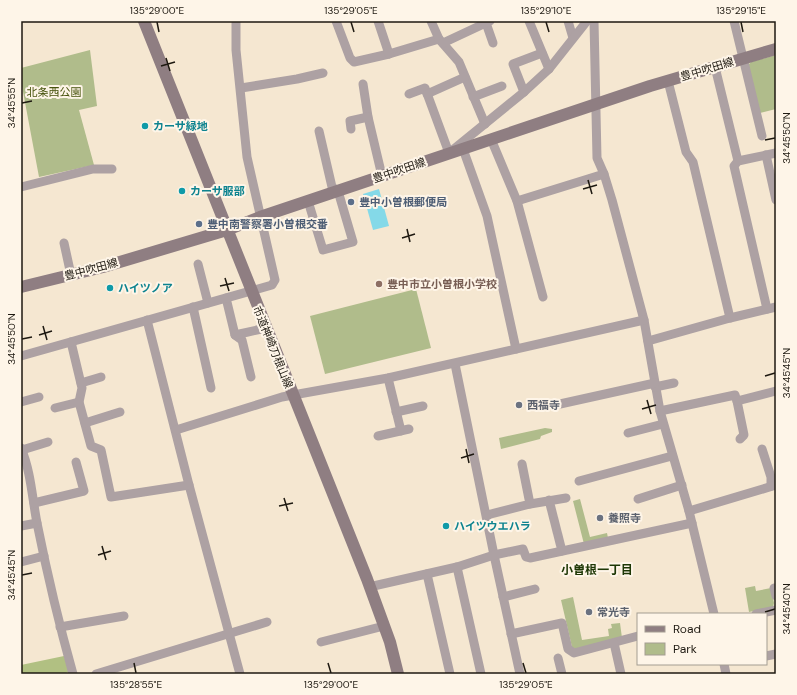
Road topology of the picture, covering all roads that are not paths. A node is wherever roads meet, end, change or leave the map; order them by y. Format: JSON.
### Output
{"nodes":[{"id":1,"x":144,"y":21,"type":"edge"},
{"id":2,"x":236,"y":21,"type":"edge"},
{"id":3,"x":336,"y":21,"type":"edge"},
{"id":4,"x":378,"y":21,"type":"edge"},
{"id":5,"x":432,"y":21,"type":"edge"},
{"id":6,"x":528,"y":21,"type":"edge"},
{"id":7,"x":568,"y":21,"type":"edge"},
{"id":8,"x":587,"y":21,"type":"edge"},
{"id":9,"x":594,"y":21,"type":"edge"},
{"id":10,"x":734,"y":21,"type":"edge"},
{"id":11,"x":488,"y":22,"type":"edge"},
{"id":12,"x":573,"y":38,"type":"junction"},
{"id":13,"x":441,"y":41,"type":"junction"},
{"id":14,"x":493,"y":43,"type":"dead end"},
{"id":15,"x":776,"y":49,"type":"edge"},
{"id":16,"x":542,"y":53,"type":"junction"},
{"id":17,"x":389,"y":54,"type":"junction"},
{"id":18,"x":743,"y":58,"type":"junction"},
{"id":19,"x":715,"y":67,"type":"junction"},
{"id":20,"x":549,"y":69,"type":"junction"},
{"id":21,"x":323,"y":73,"type":"dead end"},
{"id":22,"x":465,"y":77,"type":"junction"},
{"id":23,"x":668,"y":81,"type":"junction"},
{"id":24,"x":363,"y":84,"type":"dead end"},
{"id":25,"x":502,"y":86,"type":"dead end"},
{"id":26,"x":241,"y":88,"type":"junction"},
{"id":27,"x":524,"y":92,"type":"junction"},
{"id":28,"x":409,"y":94,"type":"dead end"},
{"id":29,"x":427,"y":94,"type":"junction"},
{"id":30,"x":473,"y":97,"type":"junction"},
{"id":31,"x":595,"y":104,"type":"junction"},
{"id":32,"x":368,"y":117,"type":"junction"},
{"id":33,"x":350,"y":121,"type":"dead end"},
{"id":34,"x":485,"y":124,"type":"junction"},
{"id":35,"x":319,"y":131,"type":"dead end"},
{"id":36,"x":762,"y":136,"type":"dead end"},
{"id":37,"x":491,"y":139,"type":"junction"},
{"id":38,"x":463,"y":149,"type":"junction"},
{"id":39,"x":449,"y":153,"type":"junction"},
{"id":40,"x":776,"y":153,"type":"edge"},
{"id":41,"x":766,"y":155,"type":"junction"},
{"id":42,"x":738,"y":161,"type":"junction"},
{"id":43,"x":112,"y":169,"type":"dead end"},
{"id":44,"x":604,"y":174,"type":"junction"},
{"id":45,"x":382,"y":176,"type":"junction"},
{"id":46,"x":21,"y":186,"type":"edge"},
{"id":47,"x":338,"y":191,"type":"junction"},
{"id":48,"x":776,"y":200,"type":"edge"},
{"id":49,"x":308,"y":201,"type":"junction"},
{"id":50,"x":517,"y":201,"type":"junction"},
{"id":51,"x":260,"y":217,"type":"junction"},
{"id":52,"x":227,"y":230,"type":"junction"},
{"id":53,"x":64,"y":243,"type":"dead end"},
{"id":54,"x":198,"y":264,"type":"dead end"},
{"id":55,"x":71,"y":275,"type":"junction"},
{"id":56,"x":21,"y":287,"type":"edge"},
{"id":57,"x":251,"y":291,"type":"junction"},
{"id":58,"x":543,"y":297,"type":"dead end"},
{"id":59,"x":226,"y":298,"type":"junction"},
{"id":60,"x":208,"y":303,"type":"junction"},
{"id":61,"x":193,"y":307,"type":"junction"},
{"id":62,"x":773,"y":310,"type":"edge"},
{"id":63,"x":730,"y":318,"type":"junction"},
{"id":64,"x":147,"y":320,"type":"junction"},
{"id":65,"x":644,"y":320,"type":"junction"},
{"id":66,"x":266,"y":328,"type":"junction"},
{"id":67,"x":236,"y":335,"type":"junction"},
{"id":68,"x":648,"y":341,"type":"junction"},
{"id":69,"x":71,"y":342,"type":"junction"},
{"id":70,"x":516,"y":349,"type":"junction"},
{"id":71,"x":21,"y":356,"type":"edge"},
{"id":72,"x":455,"y":364,"type":"junction"},
{"id":73,"x":101,"y":377,"type":"dead end"},
{"id":74,"x":251,"y":377,"type":"dead end"},
{"id":75,"x":388,"y":378,"type":"junction"},
{"id":76,"x":674,"y":382,"type":"dead end"},
{"id":77,"x":81,"y":383,"type":"junction"},
{"id":78,"x":655,"y":385,"type":"junction"},
{"id":79,"x":211,"y":388,"type":"dead end"},
{"id":80,"x":776,"y":391,"type":"edge"},
{"id":81,"x":293,"y":395,"type":"junction"},
{"id":82,"x":39,"y":397,"type":"dead end"},
{"id":83,"x":737,"y":401,"type":"junction"},
{"id":84,"x":21,"y":402,"type":"edge"},
{"id":85,"x":79,"y":402,"type":"junction"},
{"id":86,"x":560,"y":404,"type":"dead end"},
{"id":87,"x":423,"y":406,"type":"dead end"},
{"id":88,"x":55,"y":408,"type":"dead end"},
{"id":89,"x":660,"y":411,"type":"junction"},
{"id":90,"x":120,"y":412,"type":"dead end"},
{"id":91,"x":396,"y":412,"type":"junction"},
{"id":92,"x":85,"y":422,"type":"junction"},
{"id":93,"x":664,"y":424,"type":"junction"},
{"id":94,"x":176,"y":430,"type":"junction"},
{"id":95,"x":628,"y":433,"type":"dead end"},
{"id":96,"x":378,"y":436,"type":"dead end"},
{"id":97,"x":740,"y":439,"type":"dead end"},
{"id":98,"x":48,"y":442,"type":"dead end"},
{"id":99,"x":762,"y":449,"type":"dead end"},
{"id":100,"x":22,"y":453,"type":"edge"},
{"id":101,"x":672,"y":456,"type":"junction"},
{"id":102,"x":76,"y":462,"type":"dead end"},
{"id":103,"x":522,"y":464,"type":"dead end"},
{"id":104,"x":579,"y":481,"type":"dead end"},
{"id":105,"x":189,"y":485,"type":"junction"},
{"id":106,"x":682,"y":485,"type":"junction"},
{"id":107,"x":773,"y":486,"type":"edge"},
{"id":108,"x":566,"y":498,"type":"dead end"},
{"id":109,"x":638,"y":499,"type":"dead end"},
{"id":110,"x":549,"y":500,"type":"junction"},
{"id":111,"x":34,"y":503,"type":"junction"},
{"id":112,"x":530,"y":504,"type":"junction"},
{"id":113,"x":689,"y":511,"type":"junction"},
{"id":114,"x":487,"y":515,"type":"junction"},
{"id":115,"x":37,"y":523,"type":"junction"},
{"id":116,"x":692,"y":523,"type":"junction"},
{"id":117,"x":21,"y":526,"type":"edge"},
{"id":118,"x":562,"y":551,"type":"junction"},
{"id":119,"x":494,"y":555,"type":"junction"},
{"id":120,"x":44,"y":556,"type":"junction"},
{"id":121,"x":21,"y":562,"type":"edge"},
{"id":122,"x":457,"y":567,"type":"junction"},
{"id":123,"x":427,"y":574,"type":"junction"},
{"id":124,"x":369,"y":587,"type":"junction"},
{"id":125,"x":535,"y":589,"type":"dead end"},
{"id":126,"x":503,"y":597,"type":"junction"},
{"id":127,"x":776,"y":610,"type":"edge"},
{"id":128,"x":714,"y":613,"type":"edge"},
{"id":129,"x":761,"y":613,"type":"edge"},
{"id":130,"x":124,"y":616,"type":"dead end"},
{"id":131,"x":267,"y":622,"type":"dead end"},
{"id":132,"x":384,"y":626,"type":"junction"},
{"id":133,"x":60,"y":627,"type":"junction"},
{"id":134,"x":229,"y":633,"type":"junction"},
{"id":135,"x":511,"y":634,"type":"junction"},
{"id":136,"x":637,"y":636,"type":"edge"},
{"id":137,"x":321,"y":642,"type":"dead end"},
{"id":138,"x":614,"y":643,"type":"junction"},
{"id":139,"x":558,"y":658,"type":"dead end"},
{"id":140,"x":73,"y":674,"type":"edge"},
{"id":141,"x":96,"y":674,"type":"edge"},
{"id":142,"x":240,"y":674,"type":"edge"},
{"id":143,"x":398,"y":674,"type":"edge"},
{"id":144,"x":450,"y":674,"type":"edge"},
{"id":145,"x":481,"y":674,"type":"edge"},
{"id":146,"x":520,"y":674,"type":"edge"},
{"id":147,"x":562,"y":674,"type":"edge"},
{"id":148,"x":622,"y":674,"type":"edge"}],
"edges":[{"from":1,"to":52,"type":"main road","name":"市道神崎刀根山線"},
{"from":2,"to":26,"type":"street"},
{"from":3,"to":17,"type":"street"},
{"from":4,"to":17,"type":"street"},
{"from":5,"to":13,"type":"street"},
{"from":6,"to":16,"type":"street"},
{"from":7,"to":12,"type":"street"},
{"from":8,"to":12,"type":"street"},
{"from":9,"to":31,"type":"street"},
{"from":10,"to":18,"type":"street"},
{"from":11,"to":13,"type":"street"},
{"from":11,"to":14,"type":"street"},
{"from":12,"to":20,"type":"street"},
{"from":13,"to":17,"type":"street"},
{"from":13,"to":22,"type":"street"},
{"from":15,"to":18,"type":"main road","name":"豊中吹田線"},
{"from":16,"to":20,"type":"street"},
{"from":16,"to":27,"type":"street"},
{"from":18,"to":19,"type":"main road","name":"豊中吹田線"},
{"from":18,"to":36,"type":"street"},
{"from":19,"to":23,"type":"main road","name":"豊中吹田線"},
{"from":19,"to":42,"type":"street"},
{"from":20,"to":27,"type":"street"},
{"from":21,"to":26,"type":"street"},
{"from":22,"to":29,"type":"street"},
{"from":22,"to":30,"type":"street"},
{"from":23,"to":31,"type":"main road","name":"豊中吹田線"},
{"from":23,"to":63,"type":"street"},
{"from":24,"to":32,"type":"street"},
{"from":25,"to":30,"type":"street"},
{"from":26,"to":51,"type":"street"},
{"from":27,"to":34,"type":"street"},
{"from":28,"to":29,"type":"street"},
{"from":29,"to":39,"type":"street"},
{"from":30,"to":34,"type":"street"},
{"from":31,"to":37,"type":"main road","name":"豊中吹田線"},
{"from":31,"to":44,"type":"street"},
{"from":32,"to":33,"type":"street"},
{"from":32,"to":45,"type":"street"},
{"from":34,"to":39,"type":"street"},
{"from":35,"to":47,"type":"street"},
{"from":37,"to":38,"type":"main road","name":"豊中吹田線"},
{"from":37,"to":50,"type":"street"},
{"from":38,"to":39,"type":"main road","name":"豊中吹田線"},
{"from":38,"to":70,"type":"street"},
{"from":39,"to":45,"type":"main road","name":"豊中吹田線"},
{"from":40,"to":41,"type":"street"},
{"from":41,"to":42,"type":"street"},
{"from":41,"to":48,"type":"street"},
{"from":42,"to":62,"type":"street"},
{"from":43,"to":46,"type":"street"},
{"from":44,"to":50,"type":"street"},
{"from":44,"to":65,"type":"street"},
{"from":45,"to":47,"type":"main road","name":"豊中吹田線"},
{"from":47,"to":49,"type":"main road","name":"豊中吹田線"},
{"from":47,"to":49,"type":"street"},
{"from":49,"to":51,"type":"main road","name":"豊中吹田線"},
{"from":50,"to":58,"type":"street"},
{"from":51,"to":52,"type":"main road","name":"豊中吹田線"},
{"from":51,"to":57,"type":"street"},
{"from":52,"to":55,"type":"main road","name":"豊中吹田線"},
{"from":52,"to":57,"type":"main road","name":"市道神崎刀根山線"},
{"from":53,"to":55,"type":"street"},
{"from":54,"to":60,"type":"street"},
{"from":55,"to":56,"type":"main road","name":"豊中吹田線"},
{"from":57,"to":59,"type":"street"},
{"from":57,"to":66,"type":"main road","name":"市道神崎刀根山線"},
{"from":59,"to":60,"type":"street"},
{"from":59,"to":67,"type":"street"},
{"from":60,"to":61,"type":"street"},
{"from":61,"to":64,"type":"street"},
{"from":61,"to":79,"type":"street"},
{"from":62,"to":63,"type":"street"},
{"from":63,"to":68,"type":"street"},
{"from":64,"to":69,"type":"street"},
{"from":64,"to":94,"type":"street"},
{"from":65,"to":68,"type":"street"},
{"from":65,"to":70,"type":"street"},
{"from":66,"to":67,"type":"street"},
{"from":66,"to":81,"type":"main road","name":"市道神崎刀根山線"},
{"from":67,"to":74,"type":"street"},
{"from":68,"to":78,"type":"street"},
{"from":69,"to":71,"type":"street"},
{"from":69,"to":77,"type":"street"},
{"from":70,"to":72,"type":"street"},
{"from":72,"to":75,"type":"street"},
{"from":72,"to":114,"type":"street"},
{"from":73,"to":77,"type":"street"},
{"from":75,"to":81,"type":"street"},
{"from":75,"to":91,"type":"street"},
{"from":76,"to":78,"type":"street"},
{"from":77,"to":85,"type":"street"},
{"from":78,"to":86,"type":"street"},
{"from":78,"to":89,"type":"street"},
{"from":80,"to":83,"type":"street"},
{"from":81,"to":94,"type":"street"},
{"from":81,"to":124,"type":"main road","name":"市道神崎刀根山線"},
{"from":82,"to":84,"type":"street"},
{"from":83,"to":89,"type":"street"},
{"from":83,"to":97,"type":"street"},
{"from":85,"to":88,"type":"street"},
{"from":85,"to":92,"type":"street"},
{"from":87,"to":91,"type":"street"},
{"from":89,"to":93,"type":"street"},
{"from":90,"to":92,"type":"street"},
{"from":91,"to":96,"type":"street"},
{"from":92,"to":105,"type":"street"},
{"from":93,"to":95,"type":"street"},
{"from":93,"to":101,"type":"street"},
{"from":94,"to":105,"type":"street"},
{"from":98,"to":100,"type":"street"},
{"from":99,"to":107,"type":"street"},
{"from":100,"to":111,"type":"street"},
{"from":101,"to":104,"type":"street"},
{"from":101,"to":106,"type":"street"},
{"from":102,"to":111,"type":"street"},
{"from":103,"to":112,"type":"street"},
{"from":105,"to":134,"type":"street"},
{"from":106,"to":109,"type":"street"},
{"from":106,"to":113,"type":"street"},
{"from":107,"to":113,"type":"street"},
{"from":108,"to":110,"type":"street"},
{"from":110,"to":112,"type":"street"},
{"from":110,"to":118,"type":"street"},
{"from":111,"to":115,"type":"street"},
{"from":112,"to":114,"type":"street"},
{"from":113,"to":116,"type":"street"},
{"from":114,"to":119,"type":"street"},
{"from":115,"to":117,"type":"street"},
{"from":115,"to":120,"type":"street"},
{"from":116,"to":118,"type":"street"},
{"from":116,"to":128,"type":"street"},
{"from":118,"to":119,"type":"street"},
{"from":119,"to":122,"type":"street"},
{"from":119,"to":126,"type":"street"},
{"from":120,"to":121,"type":"street"},
{"from":120,"to":133,"type":"street"},
{"from":122,"to":123,"type":"street"},
{"from":122,"to":145,"type":"street"},
{"from":123,"to":124,"type":"street"},
{"from":123,"to":144,"type":"street"},
{"from":124,"to":132,"type":"main road","name":"市道神崎刀根山線"},
{"from":125,"to":126,"type":"street"},
{"from":126,"to":135,"type":"street"},
{"from":127,"to":129,"type":"street"},
{"from":130,"to":133,"type":"street"},
{"from":131,"to":134,"type":"street"},
{"from":132,"to":137,"type":"street"},
{"from":132,"to":143,"type":"main road","name":"市道神崎刀根山線"},
{"from":133,"to":140,"type":"street"},
{"from":134,"to":141,"type":"street"},
{"from":134,"to":142,"type":"street"},
{"from":135,"to":138,"type":"street"},
{"from":135,"to":146,"type":"street"},
{"from":136,"to":138,"type":"street"},
{"from":138,"to":148,"type":"street"},
{"from":139,"to":147,"type":"street"}]}
